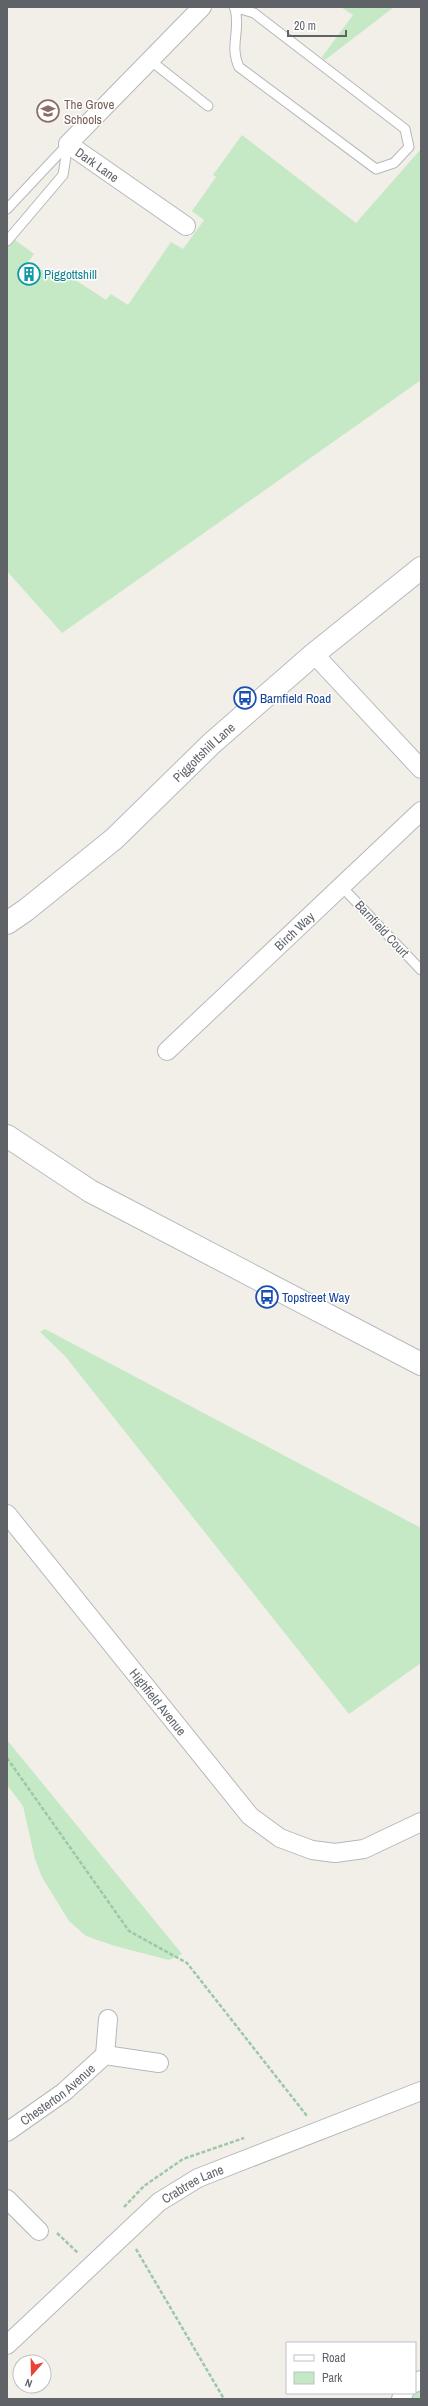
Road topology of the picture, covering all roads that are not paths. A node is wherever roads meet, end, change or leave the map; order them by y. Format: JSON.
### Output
{"nodes":[{"id":1,"x":202,"y":7,"type":"edge"},
{"id":2,"x":234,"y":8,"type":"edge"},
{"id":3,"x":151,"y":61,"type":"junction"},
{"id":4,"x":208,"y":106,"type":"dead end"},
{"id":5,"x":68,"y":144,"type":"junction"},
{"id":6,"x":9,"y":204,"type":"edge"},
{"id":7,"x":186,"y":226,"type":"dead end"},
{"id":8,"x":7,"y":241,"type":"edge"},
{"id":9,"x":421,"y":568,"type":"edge"},
{"id":10,"x":314,"y":654,"type":"junction"},
{"id":11,"x":421,"y":769,"type":"edge"},
{"id":12,"x":421,"y":811,"type":"edge"},
{"id":13,"x":342,"y":887,"type":"junction"},
{"id":14,"x":7,"y":923,"type":"edge"},
{"id":15,"x":421,"y":970,"type":"edge"},
{"id":16,"x":167,"y":1051,"type":"dead end"},
{"id":17,"x":7,"y":1136,"type":"edge"},
{"id":18,"x":421,"y":1364,"type":"edge"},
{"id":19,"x":7,"y":1514,"type":"edge"},
{"id":20,"x":421,"y":1822,"type":"edge"},
{"id":21,"x":108,"y":2019,"type":"dead end"},
{"id":22,"x":106,"y":2055,"type":"junction"},
{"id":23,"x":159,"y":2063,"type":"dead end"},
{"id":24,"x":421,"y":2091,"type":"edge"},
{"id":25,"x":7,"y":2132,"type":"edge"},
{"id":26,"x":7,"y":2199,"type":"edge"},
{"id":27,"x":39,"y":2231,"type":"road end"},
{"id":28,"x":7,"y":2345,"type":"edge"}],
"edges":[{"from":1,"to":3,"type":"street","name":"Dark Lane"},
{"from":2,"to":2,"type":"lane"},
{"from":3,"to":4,"type":"lane"},
{"from":3,"to":5,"type":"street","name":"Dark Lane"},
{"from":5,"to":6,"type":"lane"},
{"from":5,"to":7,"type":"street","name":"Dark Lane"},
{"from":5,"to":8,"type":"lane"},
{"from":9,"to":10,"type":"street","name":"Piggottshill Lane"},
{"from":10,"to":11,"type":"street"},
{"from":10,"to":14,"type":"street","name":"Piggottshill Lane"},
{"from":12,"to":13,"type":"street","name":"Birch Way"},
{"from":13,"to":15,"type":"lane","name":"Barnfield Court"},
{"from":13,"to":16,"type":"street","name":"Birch Way"},
{"from":17,"to":18,"type":"street"},
{"from":19,"to":20,"type":"street","name":"Highfield Avenue"},
{"from":21,"to":22,"type":"street","name":"Chesterton Avenue"},
{"from":22,"to":23,"type":"street","name":"Chesterton Avenue"},
{"from":22,"to":25,"type":"street","name":"Chesterton Avenue"},
{"from":24,"to":28,"type":"street","name":"Crabtree Lane"},
{"from":26,"to":27,"type":"street"}]}
